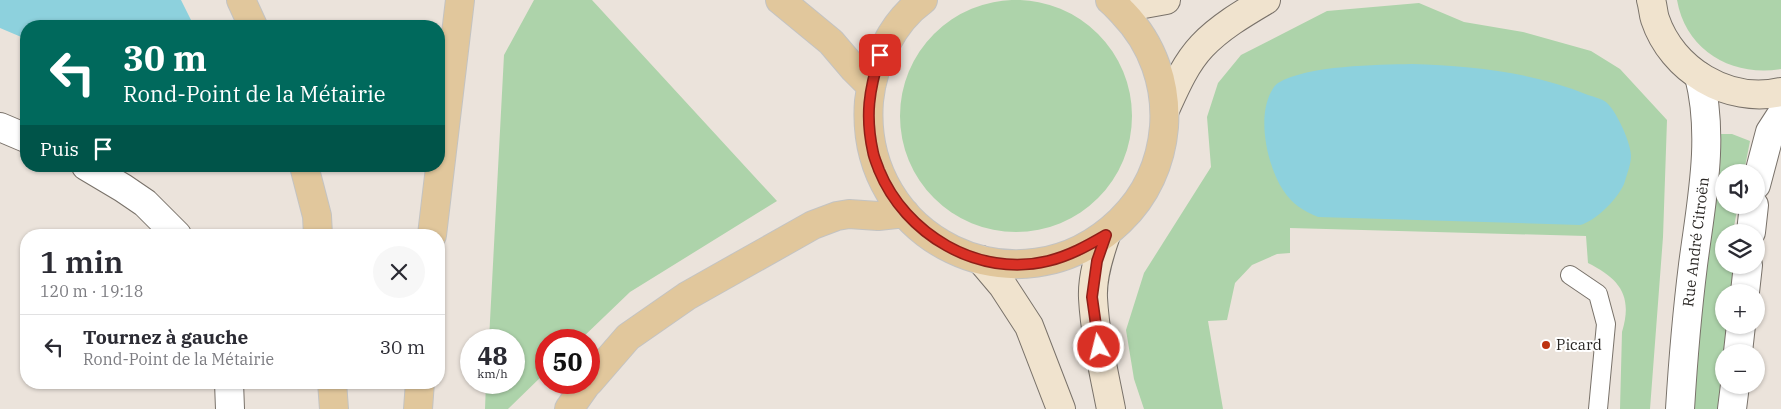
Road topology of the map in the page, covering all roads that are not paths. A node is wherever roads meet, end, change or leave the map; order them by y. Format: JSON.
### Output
{"nodes":[{"id":1,"x":241,"y":0,"type":"edge"},
{"id":2,"x":460,"y":0,"type":"edge"},
{"id":3,"x":780,"y":0,"type":"edge"},
{"id":4,"x":923,"y":0,"type":"edge"},
{"id":5,"x":1166,"y":0,"type":"edge"},
{"id":6,"x":1266,"y":0,"type":"edge"},
{"id":7,"x":1628,"y":0,"type":"edge"},
{"id":8,"x":1111,"y":1,"type":"edge"},
{"id":9,"x":1653,"y":10,"type":"edge"},
{"id":10,"x":250,"y":20,"type":"edge"},
{"id":11,"x":1699,"y":76,"type":"junction"},
{"id":12,"x":871,"y":86,"type":"junction"},
{"id":13,"x":1781,"y":92,"type":"edge"},
{"id":14,"x":1165,"y":110,"type":"junction"},
{"id":15,"x":1781,"y":115,"type":"edge"},
{"id":16,"x":445,"y":126,"type":"edge"},
{"id":17,"x":0,"y":128,"type":"edge"},
{"id":18,"x":20,"y":136,"type":"edge"},
{"id":19,"x":1762,"y":164,"type":"edge"},
{"id":20,"x":96,"y":172,"type":"edge"},
{"id":21,"x":306,"y":172,"type":"edge"},
{"id":22,"x":440,"y":172,"type":"edge"},
{"id":23,"x":905,"y":214,"type":"junction"},
{"id":24,"x":171,"y":229,"type":"edge"},
{"id":25,"x":318,"y":229,"type":"edge"},
{"id":26,"x":433,"y":229,"type":"edge"},
{"id":27,"x":1106,"y":235,"type":"junction"},
{"id":28,"x":981,"y":260,"type":"junction"},
{"id":29,"x":1570,"y":275,"type":"dead end"},
{"id":30,"x":600,"y":368,"type":"edge"},
{"id":31,"x":230,"y":389,"type":"edge"},
{"id":32,"x":333,"y":389,"type":"edge"},
{"id":33,"x":419,"y":389,"type":"edge"},
{"id":34,"x":580,"y":394,"type":"edge"},
{"id":35,"x":1734,"y":394,"type":"edge"},
{"id":36,"x":230,"y":409,"type":"edge"},
{"id":37,"x":334,"y":409,"type":"edge"},
{"id":38,"x":418,"y":409,"type":"edge"},
{"id":39,"x":569,"y":409,"type":"edge"},
{"id":40,"x":1060,"y":409,"type":"edge"},
{"id":41,"x":1111,"y":409,"type":"edge"},
{"id":42,"x":1598,"y":409,"type":"edge"},
{"id":43,"x":1680,"y":409,"type":"edge"},
{"id":44,"x":1732,"y":409,"type":"edge"}],
"edges":[{"from":1,"to":10,"type":"main road"},
{"from":2,"to":16,"type":"main road"},
{"from":3,"to":12,"type":"main road"},
{"from":4,"to":12,"type":"main road"},
{"from":5,"to":8,"type":"main road"},
{"from":6,"to":14,"type":"main road"},
{"from":7,"to":9,"type":"main road"},
{"from":8,"to":14,"type":"main road"},
{"from":9,"to":11,"type":"main road"},
{"from":11,"to":13,"type":"main road"},
{"from":11,"to":43,"type":"street","name":"Rue André Citroën"},
{"from":12,"to":23,"type":"main road"},
{"from":14,"to":27,"type":"main road"},
{"from":15,"to":19,"type":"street"},
{"from":17,"to":18,"type":"street"},
{"from":20,"to":24,"type":"street"},
{"from":21,"to":25,"type":"main road"},
{"from":22,"to":26,"type":"main road"},
{"from":23,"to":28,"type":"main road"},
{"from":23,"to":30,"type":"main road"},
{"from":27,"to":28,"type":"main road"},
{"from":27,"to":41,"type":"main road"},
{"from":28,"to":40,"type":"main road"},
{"from":29,"to":42,"type":"lane"},
{"from":31,"to":36,"type":"street"},
{"from":32,"to":37,"type":"main road"},
{"from":33,"to":38,"type":"main road"},
{"from":34,"to":39,"type":"main road"},
{"from":35,"to":44,"type":"street"}]}
